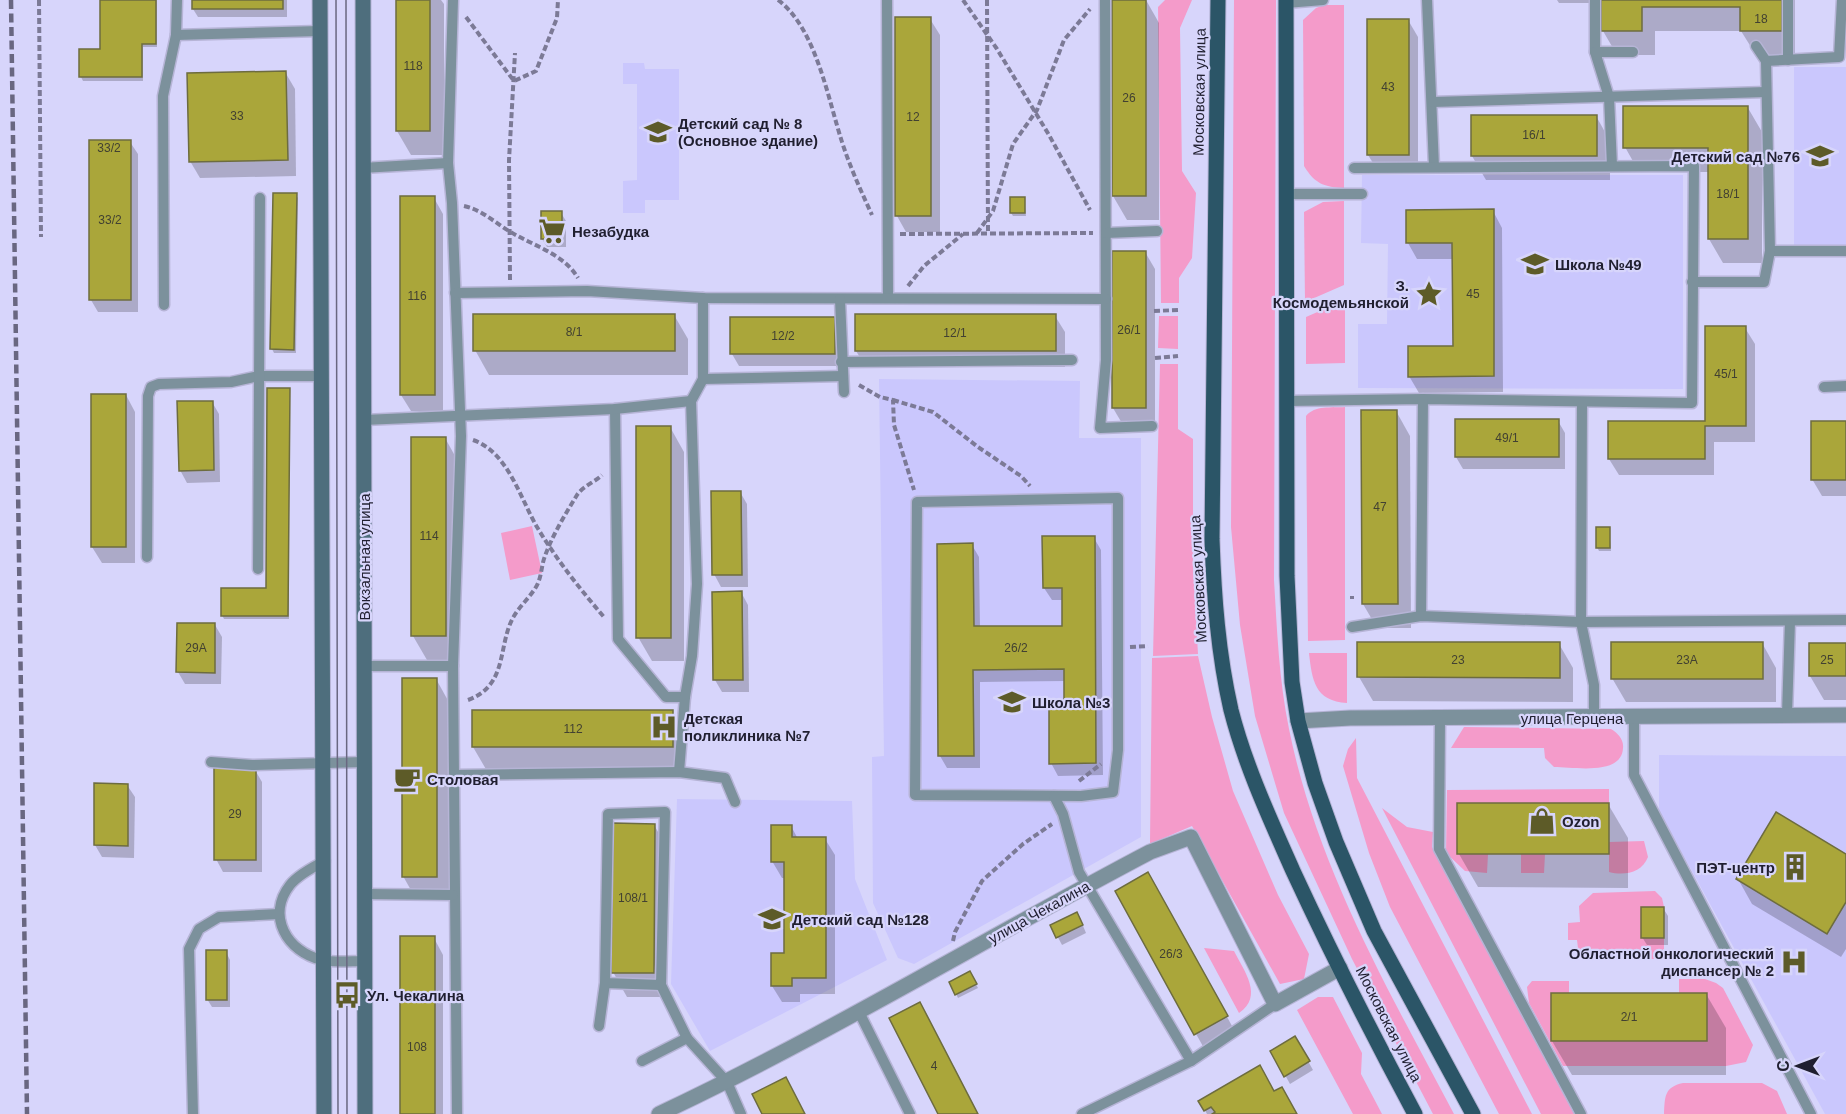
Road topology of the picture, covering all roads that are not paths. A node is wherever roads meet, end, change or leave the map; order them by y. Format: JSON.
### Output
{"nodes":[{"id":1,"x":177,"y":0,"type":"edge"},
{"id":2,"x":320,"y":0,"type":"edge"},
{"id":3,"x":363,"y":0,"type":"edge"},
{"id":4,"x":887,"y":0,"type":"edge"},
{"id":5,"x":1106,"y":0,"type":"edge"},
{"id":6,"x":1218,"y":0,"type":"edge"},
{"id":7,"x":1323,"y":0,"type":"edge"},
{"id":8,"x":1427,"y":0,"type":"edge"},
{"id":9,"x":1595,"y":0,"type":"edge"},
{"id":10,"x":1788,"y":0,"type":"edge"},
{"id":11,"x":1842,"y":0,"type":"edge"},
{"id":12,"x":1286,"y":2,"type":"edge"},
{"id":13,"x":456,"y":4,"type":"edge"},
{"id":14,"x":320,"y":31,"type":"junction"},
{"id":15,"x":176,"y":34,"type":"junction"},
{"id":16,"x":1756,"y":46,"type":"dead end"},
{"id":17,"x":1595,"y":52,"type":"junction"},
{"id":18,"x":1634,"y":52,"type":"dead end"},
{"id":19,"x":1788,"y":60,"type":"junction"},
{"id":20,"x":1766,"y":61,"type":"junction"},
{"id":21,"x":1766,"y":92,"type":"junction"},
{"id":22,"x":1609,"y":97,"type":"junction"},
{"id":23,"x":1433,"y":102,"type":"junction"},
{"id":24,"x":448,"y":163,"type":"junction"},
{"id":25,"x":1612,"y":166,"type":"junction"},
{"id":26,"x":1434,"y":167,"type":"junction"},
{"id":27,"x":362,"y":168,"type":"junction"},
{"id":28,"x":1354,"y":168,"type":"dead end"},
{"id":29,"x":1287,"y":194,"type":"junction"},
{"id":30,"x":1362,"y":194,"type":"dead end"},
{"id":31,"x":260,"y":198,"type":"dead end"},
{"id":32,"x":1157,"y":231,"type":"dead end"},
{"id":33,"x":1106,"y":232,"type":"junction"},
{"id":34,"x":1770,"y":251,"type":"junction"},
{"id":35,"x":1846,"y":251,"type":"edge"},
{"id":36,"x":1692,"y":282,"type":"junction"},
{"id":37,"x":455,"y":293,"type":"junction"},
{"id":38,"x":703,"y":298,"type":"junction"},
{"id":39,"x":888,"y":298,"type":"junction"},
{"id":40,"x":840,"y":299,"type":"junction"},
{"id":41,"x":1106,"y":299,"type":"junction"},
{"id":42,"x":164,"y":305,"type":"dead end"},
{"id":43,"x":1072,"y":360,"type":"dead end"},
{"id":44,"x":841,"y":362,"type":"junction"},
{"id":45,"x":259,"y":376,"type":"junction"},
{"id":46,"x":322,"y":376,"type":"junction"},
{"id":47,"x":843,"y":376,"type":"junction"},
{"id":48,"x":703,"y":379,"type":"junction"},
{"id":49,"x":1846,"y":386,"type":"edge"},
{"id":50,"x":1824,"y":387,"type":"dead end"},
{"id":51,"x":844,"y":392,"type":"dead end"},
{"id":52,"x":1423,"y":399,"type":"junction"},
{"id":53,"x":691,"y":401,"type":"junction"},
{"id":54,"x":1287,"y":402,"type":"junction"},
{"id":55,"x":1582,"y":402,"type":"junction"},
{"id":56,"x":615,"y":409,"type":"junction"},
{"id":57,"x":460,"y":415,"type":"junction"},
{"id":58,"x":364,"y":420,"type":"junction"},
{"id":59,"x":1152,"y":426,"type":"dead end"},
{"id":60,"x":147,"y":557,"type":"dead end"},
{"id":61,"x":258,"y":569,"type":"dead end"},
{"id":62,"x":1421,"y":616,"type":"junction"},
{"id":63,"x":1846,"y":620,"type":"edge"},
{"id":64,"x":1790,"y":621,"type":"junction"},
{"id":65,"x":1581,"y":622,"type":"junction"},
{"id":66,"x":1352,"y":627,"type":"dead end"},
{"id":67,"x":363,"y":666,"type":"junction"},
{"id":68,"x":453,"y":666,"type":"junction"},
{"id":69,"x":685,"y":697,"type":"junction"},
{"id":70,"x":1787,"y":714,"type":"junction"},
{"id":71,"x":1846,"y":715,"type":"edge"},
{"id":72,"x":1440,"y":718,"type":"junction"},
{"id":73,"x":1594,"y":718,"type":"junction"},
{"id":74,"x":1634,"y":718,"type":"junction"},
{"id":75,"x":1298,"y":721,"type":"junction"},
{"id":76,"x":211,"y":762,"type":"dead end"},
{"id":77,"x":364,"y":762,"type":"junction"},
{"id":78,"x":324,"y":763,"type":"junction"},
{"id":79,"x":679,"y":771,"type":"junction"},
{"id":80,"x":455,"y":775,"type":"junction"},
{"id":81,"x":1054,"y":796,"type":"junction"},
{"id":82,"x":735,"y":802,"type":"dead end"},
{"id":83,"x":325,"y":861,"type":"junction"},
{"id":84,"x":1087,"y":885,"type":"junction"},
{"id":85,"x":365,"y":894,"type":"junction"},
{"id":86,"x":453,"y":895,"type":"junction"},
{"id":87,"x":279,"y":914,"type":"junction"},
{"id":88,"x":324,"y":961,"type":"junction"},
{"id":89,"x":364,"y":961,"type":"junction"},
{"id":90,"x":1340,"y":968,"type":"junction"},
{"id":91,"x":605,"y":983,"type":"junction"},
{"id":92,"x":661,"y":985,"type":"junction"},
{"id":93,"x":1275,"y":1004,"type":"junction"},
{"id":94,"x":859,"y":1012,"type":"junction"},
{"id":95,"x":599,"y":1026,"type":"dead end"},
{"id":96,"x":687,"y":1038,"type":"junction"},
{"id":97,"x":642,"y":1060,"type":"dead end"},
{"id":98,"x":1191,"y":1061,"type":"junction"},
{"id":99,"x":727,"y":1082,"type":"junction"},
{"id":100,"x":193,"y":1114,"type":"edge"},
{"id":101,"x":324,"y":1114,"type":"edge"},
{"id":102,"x":365,"y":1114,"type":"edge"},
{"id":103,"x":457,"y":1114,"type":"edge"},
{"id":104,"x":659,"y":1114,"type":"edge"},
{"id":105,"x":741,"y":1114,"type":"edge"},
{"id":106,"x":910,"y":1114,"type":"edge"},
{"id":107,"x":1082,"y":1114,"type":"edge"},
{"id":108,"x":1415,"y":1114,"type":"edge"},
{"id":109,"x":1473,"y":1114,"type":"edge"},
{"id":110,"x":1581,"y":1114,"type":"edge"},
{"id":111,"x":1811,"y":1114,"type":"edge"}],
"edges":[{"from":1,"to":15,"type":"lane"},
{"from":2,"to":14,"type":"main road"},
{"from":3,"to":27,"type":"main road","name":"Вокзальная улица"},
{"from":4,"to":39,"type":"lane"},
{"from":5,"to":33,"type":"lane"},
{"from":6,"to":90,"type":"main road","name":"Московская улица"},
{"from":7,"to":12,"type":"lane"},
{"from":8,"to":23,"type":"lane"},
{"from":9,"to":17,"type":"lane"},
{"from":10,"to":19,"type":"lane"},
{"from":11,"to":19,"type":"lane"},
{"from":12,"to":29,"type":"main road","name":"Московская улица"},
{"from":13,"to":24,"type":"lane"},
{"from":14,"to":15,"type":"lane"},
{"from":14,"to":46,"type":"main road"},
{"from":15,"to":42,"type":"lane"},
{"from":16,"to":20,"type":"lane"},
{"from":17,"to":18,"type":"lane"},
{"from":17,"to":22,"type":"lane"},
{"from":19,"to":20,"type":"lane"},
{"from":20,"to":21,"type":"lane"},
{"from":21,"to":22,"type":"lane"},
{"from":21,"to":34,"type":"lane"},
{"from":22,"to":23,"type":"lane"},
{"from":22,"to":25,"type":"lane"},
{"from":23,"to":26,"type":"lane"},
{"from":24,"to":27,"type":"lane"},
{"from":24,"to":37,"type":"lane"},
{"from":25,"to":26,"type":"lane"},
{"from":25,"to":36,"type":"lane"},
{"from":26,"to":28,"type":"lane"},
{"from":27,"to":58,"type":"main road","name":"Вокзальная улица"},
{"from":29,"to":30,"type":"lane"},
{"from":29,"to":54,"type":"main road","name":"Московская улица"},
{"from":31,"to":45,"type":"lane"},
{"from":32,"to":33,"type":"lane"},
{"from":33,"to":41,"type":"lane"},
{"from":34,"to":35,"type":"lane"},
{"from":34,"to":36,"type":"lane"},
{"from":36,"to":55,"type":"lane"},
{"from":37,"to":38,"type":"lane"},
{"from":37,"to":57,"type":"lane"},
{"from":38,"to":40,"type":"lane"},
{"from":38,"to":48,"type":"lane"},
{"from":39,"to":40,"type":"lane"},
{"from":39,"to":41,"type":"lane"},
{"from":40,"to":44,"type":"lane"},
{"from":41,"to":59,"type":"lane"},
{"from":43,"to":44,"type":"lane"},
{"from":44,"to":47,"type":"lane"},
{"from":45,"to":46,"type":"lane"},
{"from":45,"to":60,"type":"lane"},
{"from":45,"to":61,"type":"lane"},
{"from":46,"to":78,"type":"main road"},
{"from":47,"to":48,"type":"lane"},
{"from":47,"to":51,"type":"lane"},
{"from":48,"to":53,"type":"lane"},
{"from":49,"to":50,"type":"lane"},
{"from":52,"to":54,"type":"lane"},
{"from":52,"to":55,"type":"lane"},
{"from":52,"to":62,"type":"lane"},
{"from":53,"to":56,"type":"lane"},
{"from":53,"to":69,"type":"lane"},
{"from":54,"to":75,"type":"main road","name":"Московская улица"},
{"from":55,"to":65,"type":"lane"},
{"from":56,"to":57,"type":"lane"},
{"from":56,"to":69,"type":"lane"},
{"from":57,"to":58,"type":"lane"},
{"from":57,"to":68,"type":"lane"},
{"from":58,"to":67,"type":"main road","name":"Вокзальная улица"},
{"from":62,"to":65,"type":"lane"},
{"from":62,"to":66,"type":"lane"},
{"from":63,"to":64,"type":"lane"},
{"from":64,"to":65,"type":"lane"},
{"from":64,"to":70,"type":"lane"},
{"from":65,"to":73,"type":"lane"},
{"from":67,"to":68,"type":"lane"},
{"from":67,"to":77,"type":"main road","name":"Вокзальная улица"},
{"from":68,"to":80,"type":"lane"},
{"from":69,"to":79,"type":"lane"},
{"from":70,"to":71,"type":"street","name":"улица Герцена"},
{"from":70,"to":74,"type":"street","name":"улица Герцена"},
{"from":72,"to":73,"type":"street","name":"улица Герцена"},
{"from":72,"to":75,"type":"street","name":"улица Герцена"},
{"from":72,"to":110,"type":"lane"},
{"from":73,"to":74,"type":"street","name":"улица Герцена"},
{"from":74,"to":111,"type":"lane"},
{"from":75,"to":109,"type":"main road","name":"Московская улица"},
{"from":76,"to":78,"type":"lane"},
{"from":77,"to":78,"type":"lane"},
{"from":77,"to":85,"type":"main road","name":"Вокзальная улица"},
{"from":78,"to":83,"type":"main road"},
{"from":79,"to":80,"type":"lane"},
{"from":79,"to":82,"type":"lane"},
{"from":80,"to":86,"type":"lane"},
{"from":81,"to":81,"type":"lane"},
{"from":81,"to":84,"type":"lane"},
{"from":83,"to":87,"type":"lane"},
{"from":83,"to":88,"type":"main road"},
{"from":84,"to":93,"type":"street","name":"улица Чекалина"},
{"from":84,"to":94,"type":"street","name":"улица Чекалина"},
{"from":84,"to":98,"type":"lane"},
{"from":85,"to":86,"type":"lane"},
{"from":85,"to":89,"type":"main road","name":"Вокзальная улица"},
{"from":86,"to":103,"type":"lane"},
{"from":87,"to":88,"type":"lane"},
{"from":87,"to":100,"type":"lane"},
{"from":88,"to":89,"type":"lane"},
{"from":88,"to":101,"type":"main road"},
{"from":89,"to":102,"type":"main road","name":"Вокзальная улица"},
{"from":90,"to":93,"type":"street"},
{"from":90,"to":108,"type":"main road","name":"Московская улица"},
{"from":91,"to":92,"type":"lane"},
{"from":91,"to":92,"type":"lane"},
{"from":91,"to":95,"type":"lane"},
{"from":92,"to":96,"type":"lane"},
{"from":93,"to":98,"type":"lane"},
{"from":94,"to":99,"type":"street","name":"улица Чекалина"},
{"from":94,"to":106,"type":"lane"},
{"from":96,"to":97,"type":"lane"},
{"from":96,"to":99,"type":"lane"},
{"from":98,"to":107,"type":"lane"},
{"from":99,"to":104,"type":"street","name":"улица Чекалина"},
{"from":99,"to":105,"type":"lane"}]}
